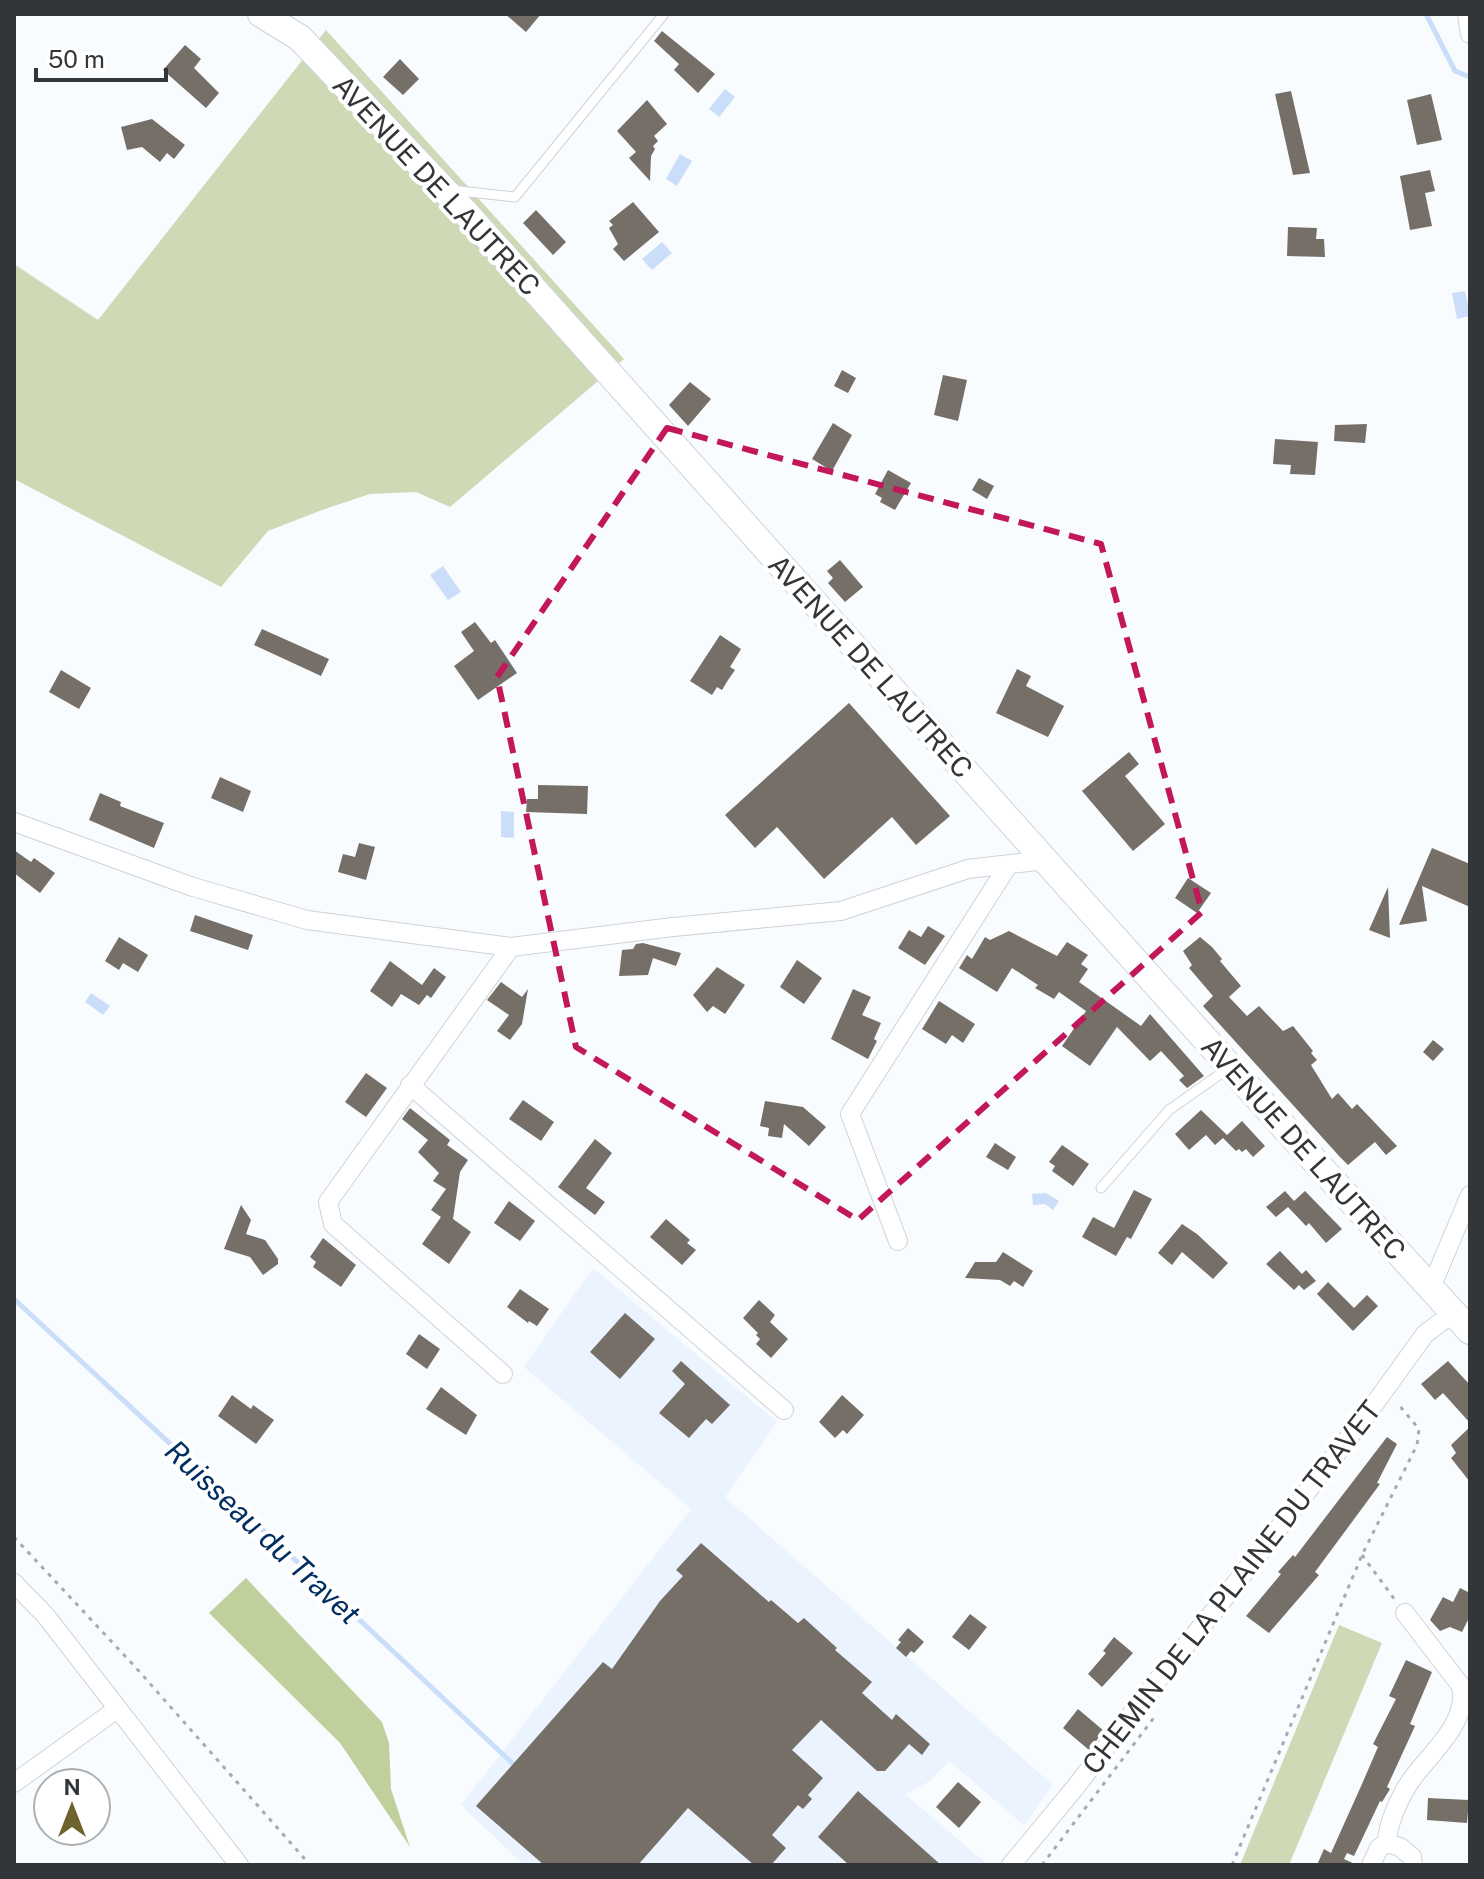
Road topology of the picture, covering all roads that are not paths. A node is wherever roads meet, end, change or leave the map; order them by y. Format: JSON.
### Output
{"nodes":[{"id":1,"x":261,"y":14,"type":"edge"},
{"id":2,"x":664,"y":14,"type":"edge"},
{"id":3,"x":1467,"y":14,"type":"edge"},
{"id":4,"x":1470,"y":34,"type":"edge"},
{"id":5,"x":443,"y":189,"type":"junction"},
{"id":6,"x":14,"y":822,"type":"edge"},
{"id":7,"x":1045,"y":860,"type":"junction"},
{"id":8,"x":1009,"y":864,"type":"junction"},
{"id":9,"x":511,"y":947,"type":"junction"},
{"id":10,"x":1230,"y":1067,"type":"junction"},
{"id":11,"x":410,"y":1085,"type":"junction"},
{"id":12,"x":1101,"y":1188,"type":"dead end"},
{"id":13,"x":1470,"y":1195,"type":"edge"},
{"id":14,"x":898,"y":1241,"type":"dead end"},
{"id":15,"x":1428,"y":1284,"type":"junction"},
{"id":16,"x":1462,"y":1322,"type":"edge"},
{"id":17,"x":503,"y":1374,"type":"dead end"},
{"id":18,"x":784,"y":1410,"type":"dead end"},
{"id":19,"x":14,"y":1583,"type":"edge"},
{"id":20,"x":1405,"y":1613,"type":"road end"},
{"id":21,"x":117,"y":1709,"type":"junction"},
{"id":22,"x":14,"y":1783,"type":"edge"},
{"id":23,"x":1387,"y":1843,"type":"junction"},
{"id":24,"x":239,"y":1865,"type":"edge"},
{"id":25,"x":1011,"y":1865,"type":"edge"},
{"id":26,"x":1371,"y":1865,"type":"edge"},
{"id":27,"x":1413,"y":1865,"type":"edge"}],
"edges":[{"from":1,"to":5,"type":"main road","name":"AVENUE DE LAUTREC"},
{"from":2,"to":5,"type":"lane"},
{"from":3,"to":4,"type":"street"},
{"from":5,"to":7,"type":"main road","name":"AVENUE DE LAUTREC"},
{"from":6,"to":9,"type":"street"},
{"from":7,"to":8,"type":"street"},
{"from":7,"to":10,"type":"main road","name":"AVENUE DE LAUTREC"},
{"from":8,"to":9,"type":"street"},
{"from":8,"to":14,"type":"street"},
{"from":9,"to":11,"type":"street"},
{"from":10,"to":12,"type":"lane"},
{"from":10,"to":15,"type":"main road","name":"AVENUE DE LAUTREC"},
{"from":11,"to":17,"type":"street"},
{"from":11,"to":18,"type":"street"},
{"from":13,"to":15,"type":"street"},
{"from":15,"to":16,"type":"main road","name":"AVENUE DE LAUTREC"},
{"from":16,"to":25,"type":"street","name":"CHEMIN DE LA PLAINE DU TRAVET"},
{"from":19,"to":21,"type":"street"},
{"from":20,"to":23,"type":"street"},
{"from":21,"to":22,"type":"street"},
{"from":21,"to":24,"type":"street"},
{"from":23,"to":26,"type":"street"},
{"from":23,"to":27,"type":"street"}]}
